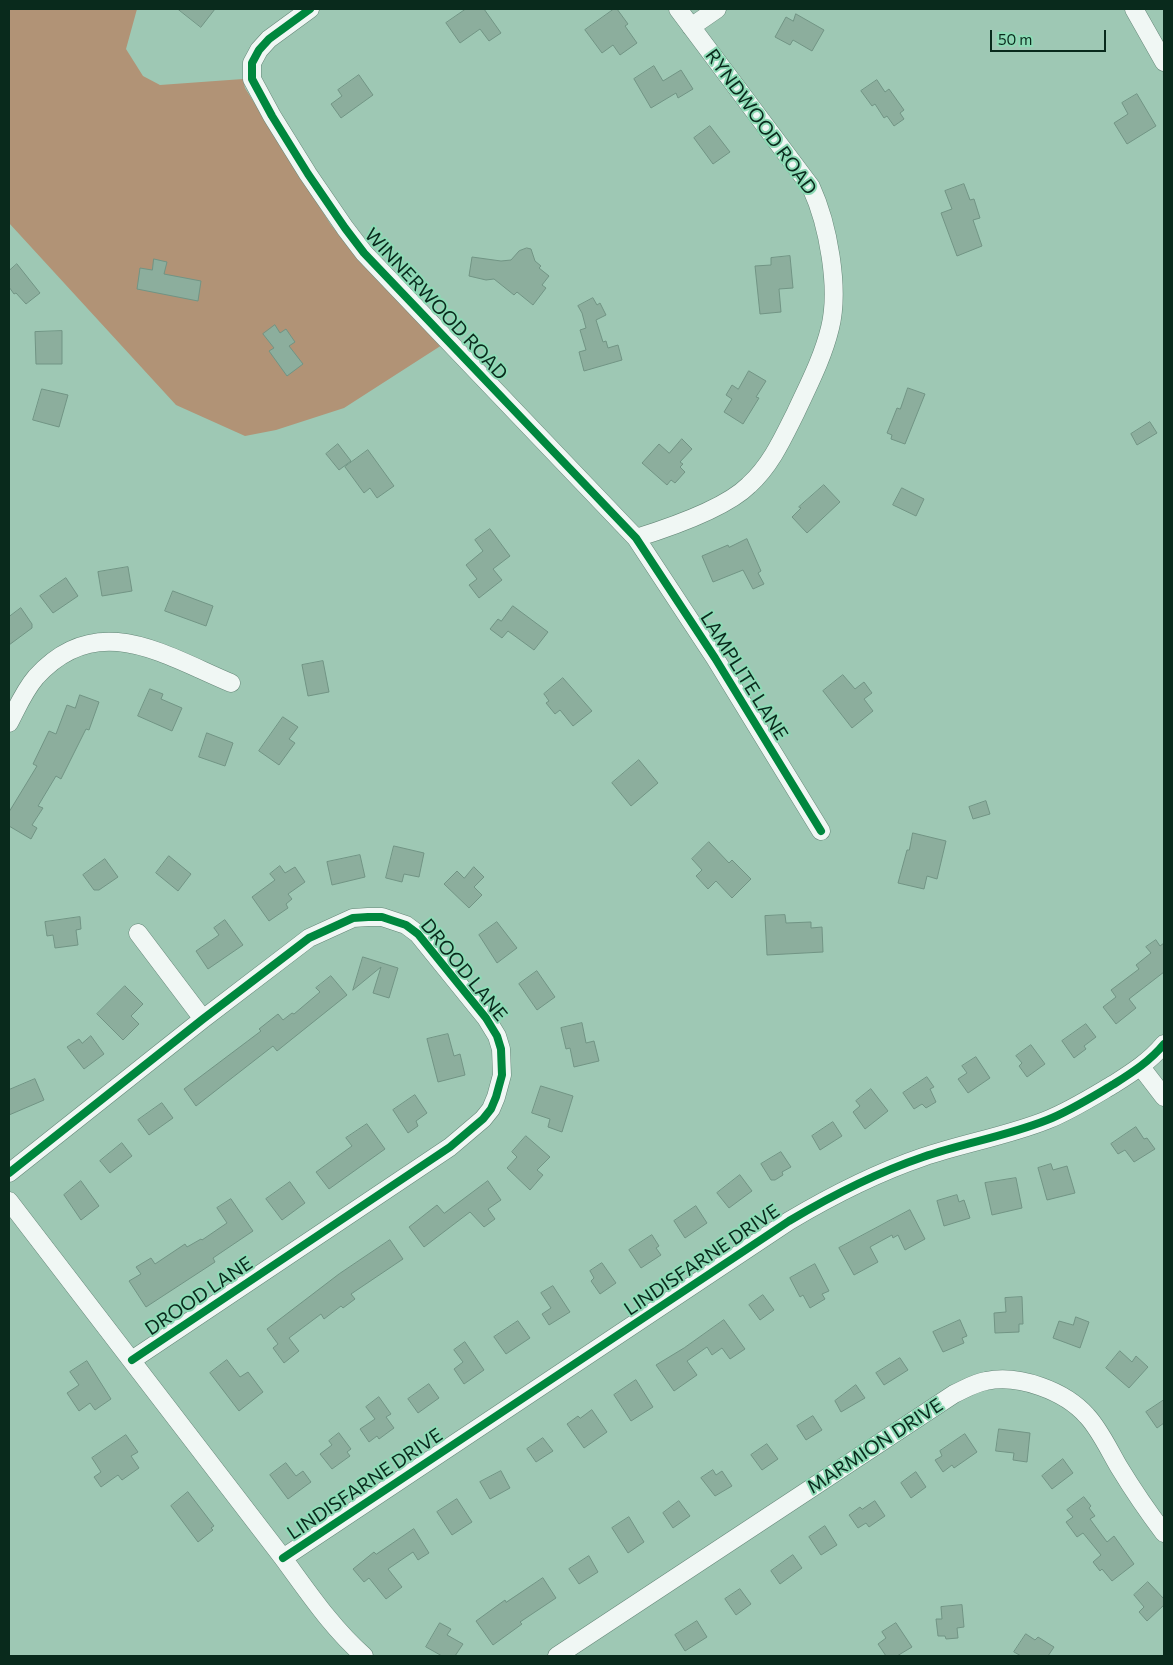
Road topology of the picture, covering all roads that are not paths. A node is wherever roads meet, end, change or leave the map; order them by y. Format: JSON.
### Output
{"nodes":[{"id":1,"x":310,"y":9,"type":"edge"},
{"id":2,"x":678,"y":9,"type":"edge"},
{"id":3,"x":717,"y":9,"type":"edge"},
{"id":4,"x":1134,"y":9,"type":"edge"},
{"id":5,"x":691,"y":26,"type":"junction"},
{"id":6,"x":1164,"y":62,"type":"edge"},
{"id":7,"x":636,"y":538,"type":"junction"},
{"id":8,"x":231,"y":683,"type":"dead end"},
{"id":9,"x":9,"y":723,"type":"edge"},
{"id":10,"x":822,"y":831,"type":"dead end"},
{"id":11,"x":138,"y":933,"type":"dead end"},
{"id":12,"x":203,"y":1019,"type":"junction"},
{"id":13,"x":1164,"y":1044,"type":"edge"},
{"id":14,"x":1141,"y":1067,"type":"junction"},
{"id":15,"x":1164,"y":1098,"type":"edge"},
{"id":16,"x":9,"y":1173,"type":"edge"},
{"id":17,"x":9,"y":1201,"type":"edge"},
{"id":18,"x":132,"y":1360,"type":"junction"},
{"id":19,"x":1164,"y":1533,"type":"edge"},
{"id":20,"x":283,"y":1558,"type":"junction"},
{"id":21,"x":364,"y":1656,"type":"edge"},
{"id":22,"x":557,"y":1656,"type":"edge"}],
"edges":[{"from":1,"to":7,"type":"street","name":"WINNERWOOD ROAD"},
{"from":2,"to":5,"type":"street","name":"RYNDWOOD ROAD"},
{"from":3,"to":5,"type":"street"},
{"from":4,"to":6,"type":"street"},
{"from":5,"to":7,"type":"street","name":"RYNDWOOD ROAD"},
{"from":7,"to":10,"type":"street","name":"LAMPLITE LANE"},
{"from":8,"to":9,"type":"street"},
{"from":11,"to":12,"type":"street"},
{"from":12,"to":16,"type":"street","name":"DROOD LANE"},
{"from":12,"to":18,"type":"street","name":"DROOD LANE"},
{"from":13,"to":14,"type":"street","name":"LINDISFARNE DRIVE"},
{"from":14,"to":15,"type":"street"},
{"from":14,"to":20,"type":"street","name":"LINDISFARNE DRIVE"},
{"from":17,"to":18,"type":"street"},
{"from":18,"to":20,"type":"street"},
{"from":19,"to":22,"type":"street","name":"MARMION DRIVE"},
{"from":20,"to":21,"type":"street"}]}
